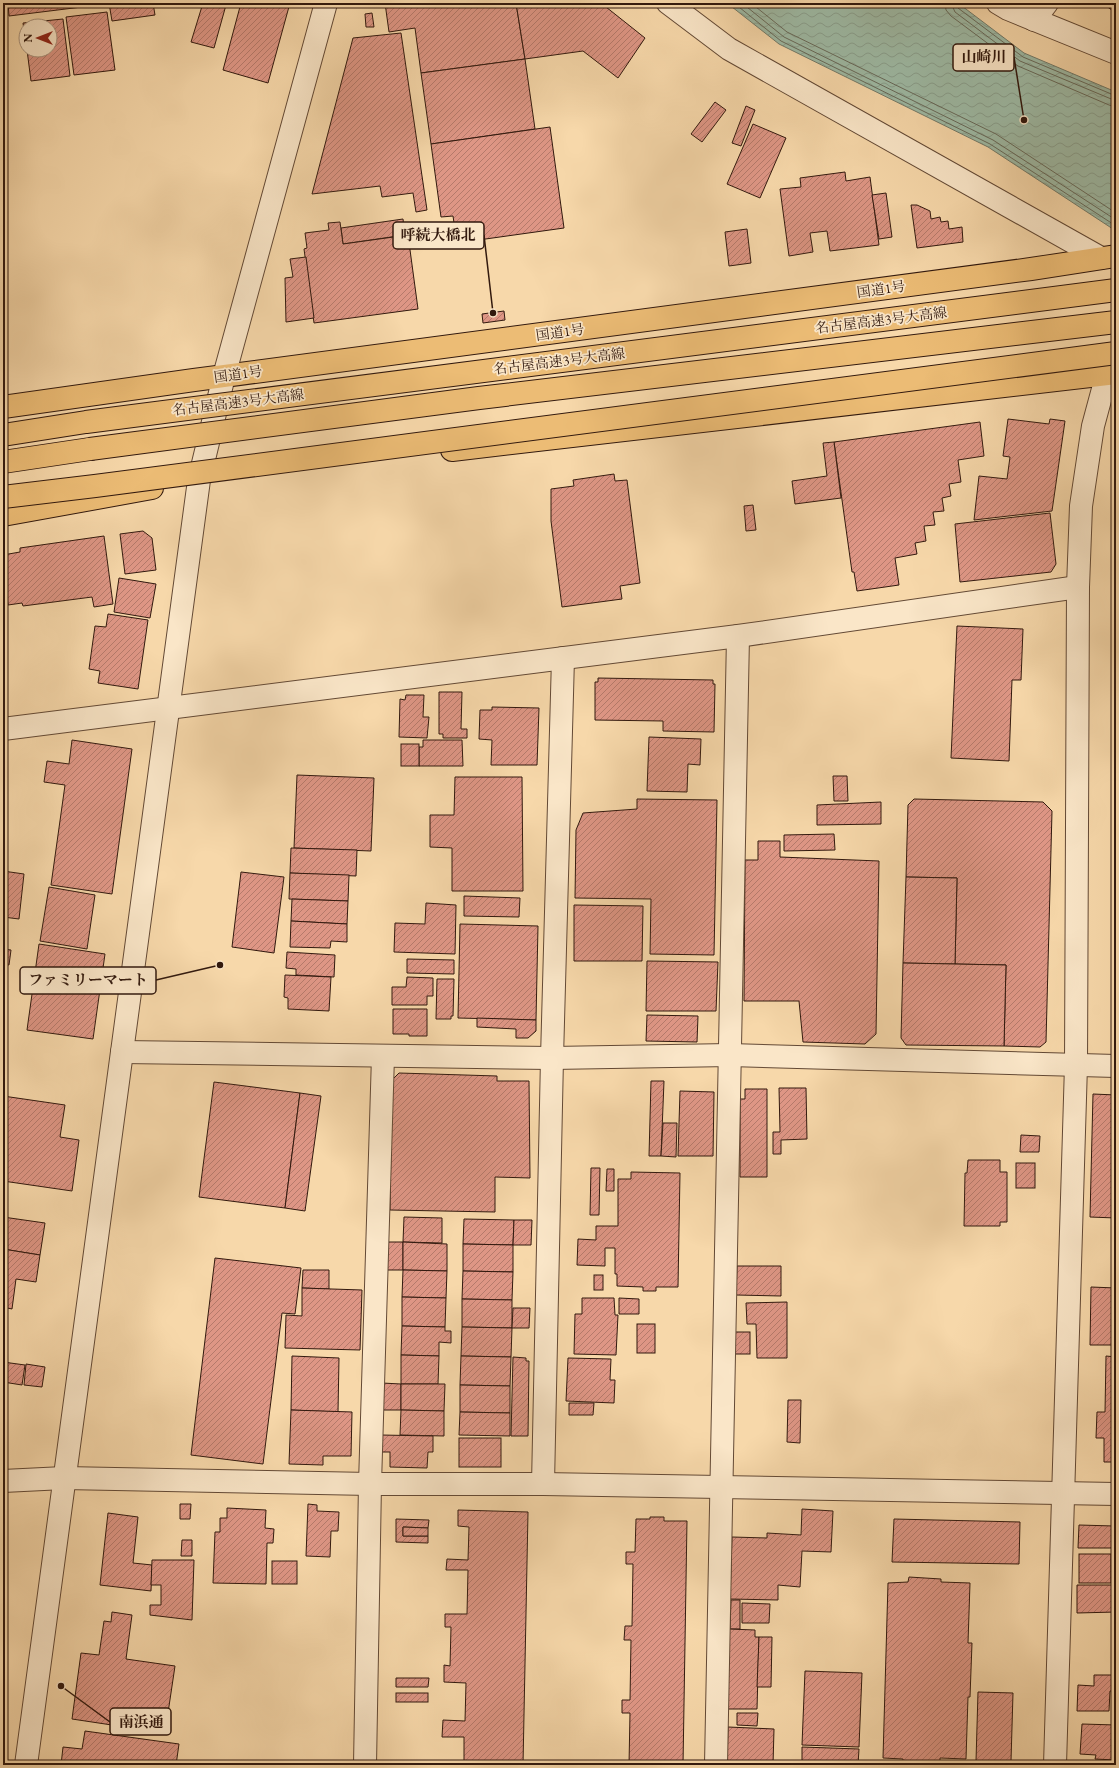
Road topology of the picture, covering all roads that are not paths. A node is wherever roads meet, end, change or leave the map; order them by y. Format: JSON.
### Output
{"nodes":[{"id":1,"x":326,"y":3,"type":"edge"},
{"id":2,"x":668,"y":3,"type":"edge"},
{"id":3,"x":998,"y":3,"type":"edge"},
{"id":4,"x":1040,"y":11,"type":"edge"},
{"id":5,"x":1116,"y":53,"type":"edge"},
{"id":6,"x":1109,"y":257,"type":"edge"},
{"id":7,"x":1116,"y":290,"type":"edge"},
{"id":8,"x":1116,"y":322,"type":"edge"},
{"id":9,"x":1116,"y":353,"type":"edge"},
{"id":10,"x":1111,"y":374,"type":"edge"},
{"id":11,"x":224,"y":376,"type":"junction"},
{"id":12,"x":3,"y":407,"type":"edge"},
{"id":13,"x":3,"y":435,"type":"edge"},
{"id":14,"x":3,"y":462,"type":"edge"},
{"id":15,"x":199,"y":480,"type":"junction"},
{"id":16,"x":3,"y":497,"type":"edge"},
{"id":17,"x":3,"y":515,"type":"edge"},
{"id":18,"x":1078,"y":587,"type":"junction"},
{"id":19,"x":738,"y":636,"type":"junction"},
{"id":20,"x":563,"y":658,"type":"junction"},
{"id":21,"x":168,"y":708,"type":"junction"},
{"id":22,"x":3,"y":729,"type":"edge"},
{"id":23,"x":122,"y":1052,"type":"junction"},
{"id":24,"x":730,"y":1055,"type":"junction"},
{"id":25,"x":383,"y":1056,"type":"junction"},
{"id":26,"x":552,"y":1058,"type":"junction"},
{"id":27,"x":1076,"y":1065,"type":"junction"},
{"id":28,"x":1116,"y":1066,"type":"edge"},
{"id":29,"x":64,"y":1478,"type":"junction"},
{"id":30,"x":3,"y":1481,"type":"edge"},
{"id":31,"x":370,"y":1484,"type":"junction"},
{"id":32,"x":543,"y":1484,"type":"junction"},
{"id":33,"x":722,"y":1488,"type":"junction"},
{"id":34,"x":1062,"y":1494,"type":"junction"},
{"id":35,"x":1116,"y":1494,"type":"edge"},
{"id":36,"x":26,"y":1765,"type":"edge"},
{"id":37,"x":365,"y":1765,"type":"edge"},
{"id":38,"x":716,"y":1765,"type":"edge"},
{"id":39,"x":1054,"y":1765,"type":"edge"}],
"edges":[{"from":1,"to":11,"type":"street"},
{"from":2,"to":6,"type":"street"},
{"from":3,"to":4,"type":"street"},
{"from":4,"to":5,"type":"street"},
{"from":6,"to":11,"type":"highway","name":"国道1号"},
{"from":7,"to":13,"type":"highway","name":"名古屋高速3号大高線","bridge":true},
{"from":8,"to":14,"type":"highway","bridge":true},
{"from":9,"to":16,"type":"highway","bridge":true},
{"from":10,"to":15,"type":"highway"},
{"from":10,"to":18,"type":"street"},
{"from":11,"to":12,"type":"highway","name":"国道1号"},
{"from":11,"to":15,"type":"street"},
{"from":15,"to":17,"type":"highway"},
{"from":15,"to":21,"type":"street"},
{"from":18,"to":19,"type":"street"},
{"from":18,"to":27,"type":"street"},
{"from":19,"to":20,"type":"street"},
{"from":19,"to":24,"type":"street"},
{"from":20,"to":21,"type":"street"},
{"from":20,"to":26,"type":"street"},
{"from":21,"to":22,"type":"street"},
{"from":21,"to":23,"type":"street"},
{"from":23,"to":25,"type":"street"},
{"from":23,"to":29,"type":"street"},
{"from":24,"to":26,"type":"street"},
{"from":24,"to":27,"type":"street"},
{"from":24,"to":33,"type":"street"},
{"from":25,"to":26,"type":"street"},
{"from":25,"to":31,"type":"street"},
{"from":26,"to":32,"type":"street"},
{"from":27,"to":28,"type":"street"},
{"from":27,"to":34,"type":"street"},
{"from":29,"to":30,"type":"street"},
{"from":29,"to":31,"type":"street"},
{"from":29,"to":36,"type":"street"},
{"from":31,"to":32,"type":"street"},
{"from":31,"to":37,"type":"street"},
{"from":32,"to":33,"type":"street"},
{"from":33,"to":34,"type":"street"},
{"from":33,"to":38,"type":"street"},
{"from":34,"to":35,"type":"street"},
{"from":34,"to":39,"type":"street"}]}
